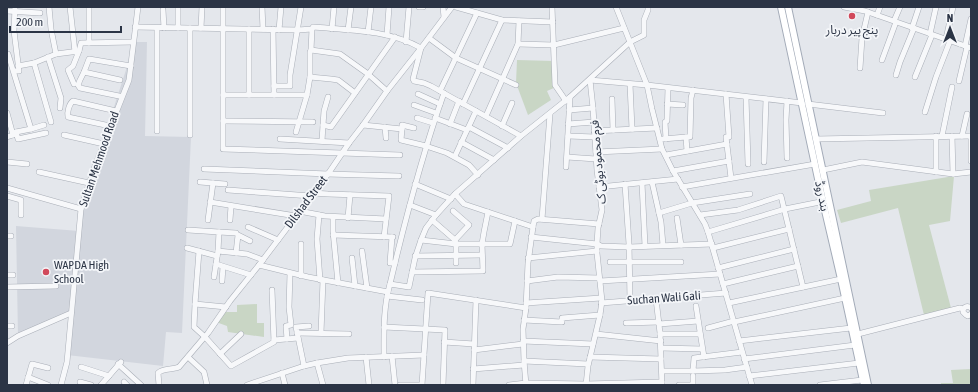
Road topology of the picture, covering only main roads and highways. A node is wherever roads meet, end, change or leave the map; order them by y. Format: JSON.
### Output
{"nodes":[{"id":1,"x":781,"y":7,"type":"edge"},
{"id":2,"x":788,"y":7,"type":"edge"},
{"id":3,"x":805,"y":104,"type":"junction"},
{"id":4,"x":826,"y":201,"type":"junction"},
{"id":5,"x":863,"y":382,"type":"edge"},
{"id":6,"x":868,"y":385,"type":"edge"}],
"edges":[{"from":1,"to":3,"type":"main road","name":"بند روڈ"},
{"from":2,"to":3,"type":"main road","name":"بند روڈ"},
{"from":3,"to":4,"type":"main road","name":"بند روڈ"},
{"from":3,"to":4,"type":"main road","name":"بند روڈ"},
{"from":4,"to":5,"type":"main road","name":"بند روڈ"},
{"from":4,"to":6,"type":"main road","name":"بند روڈ"}]}
